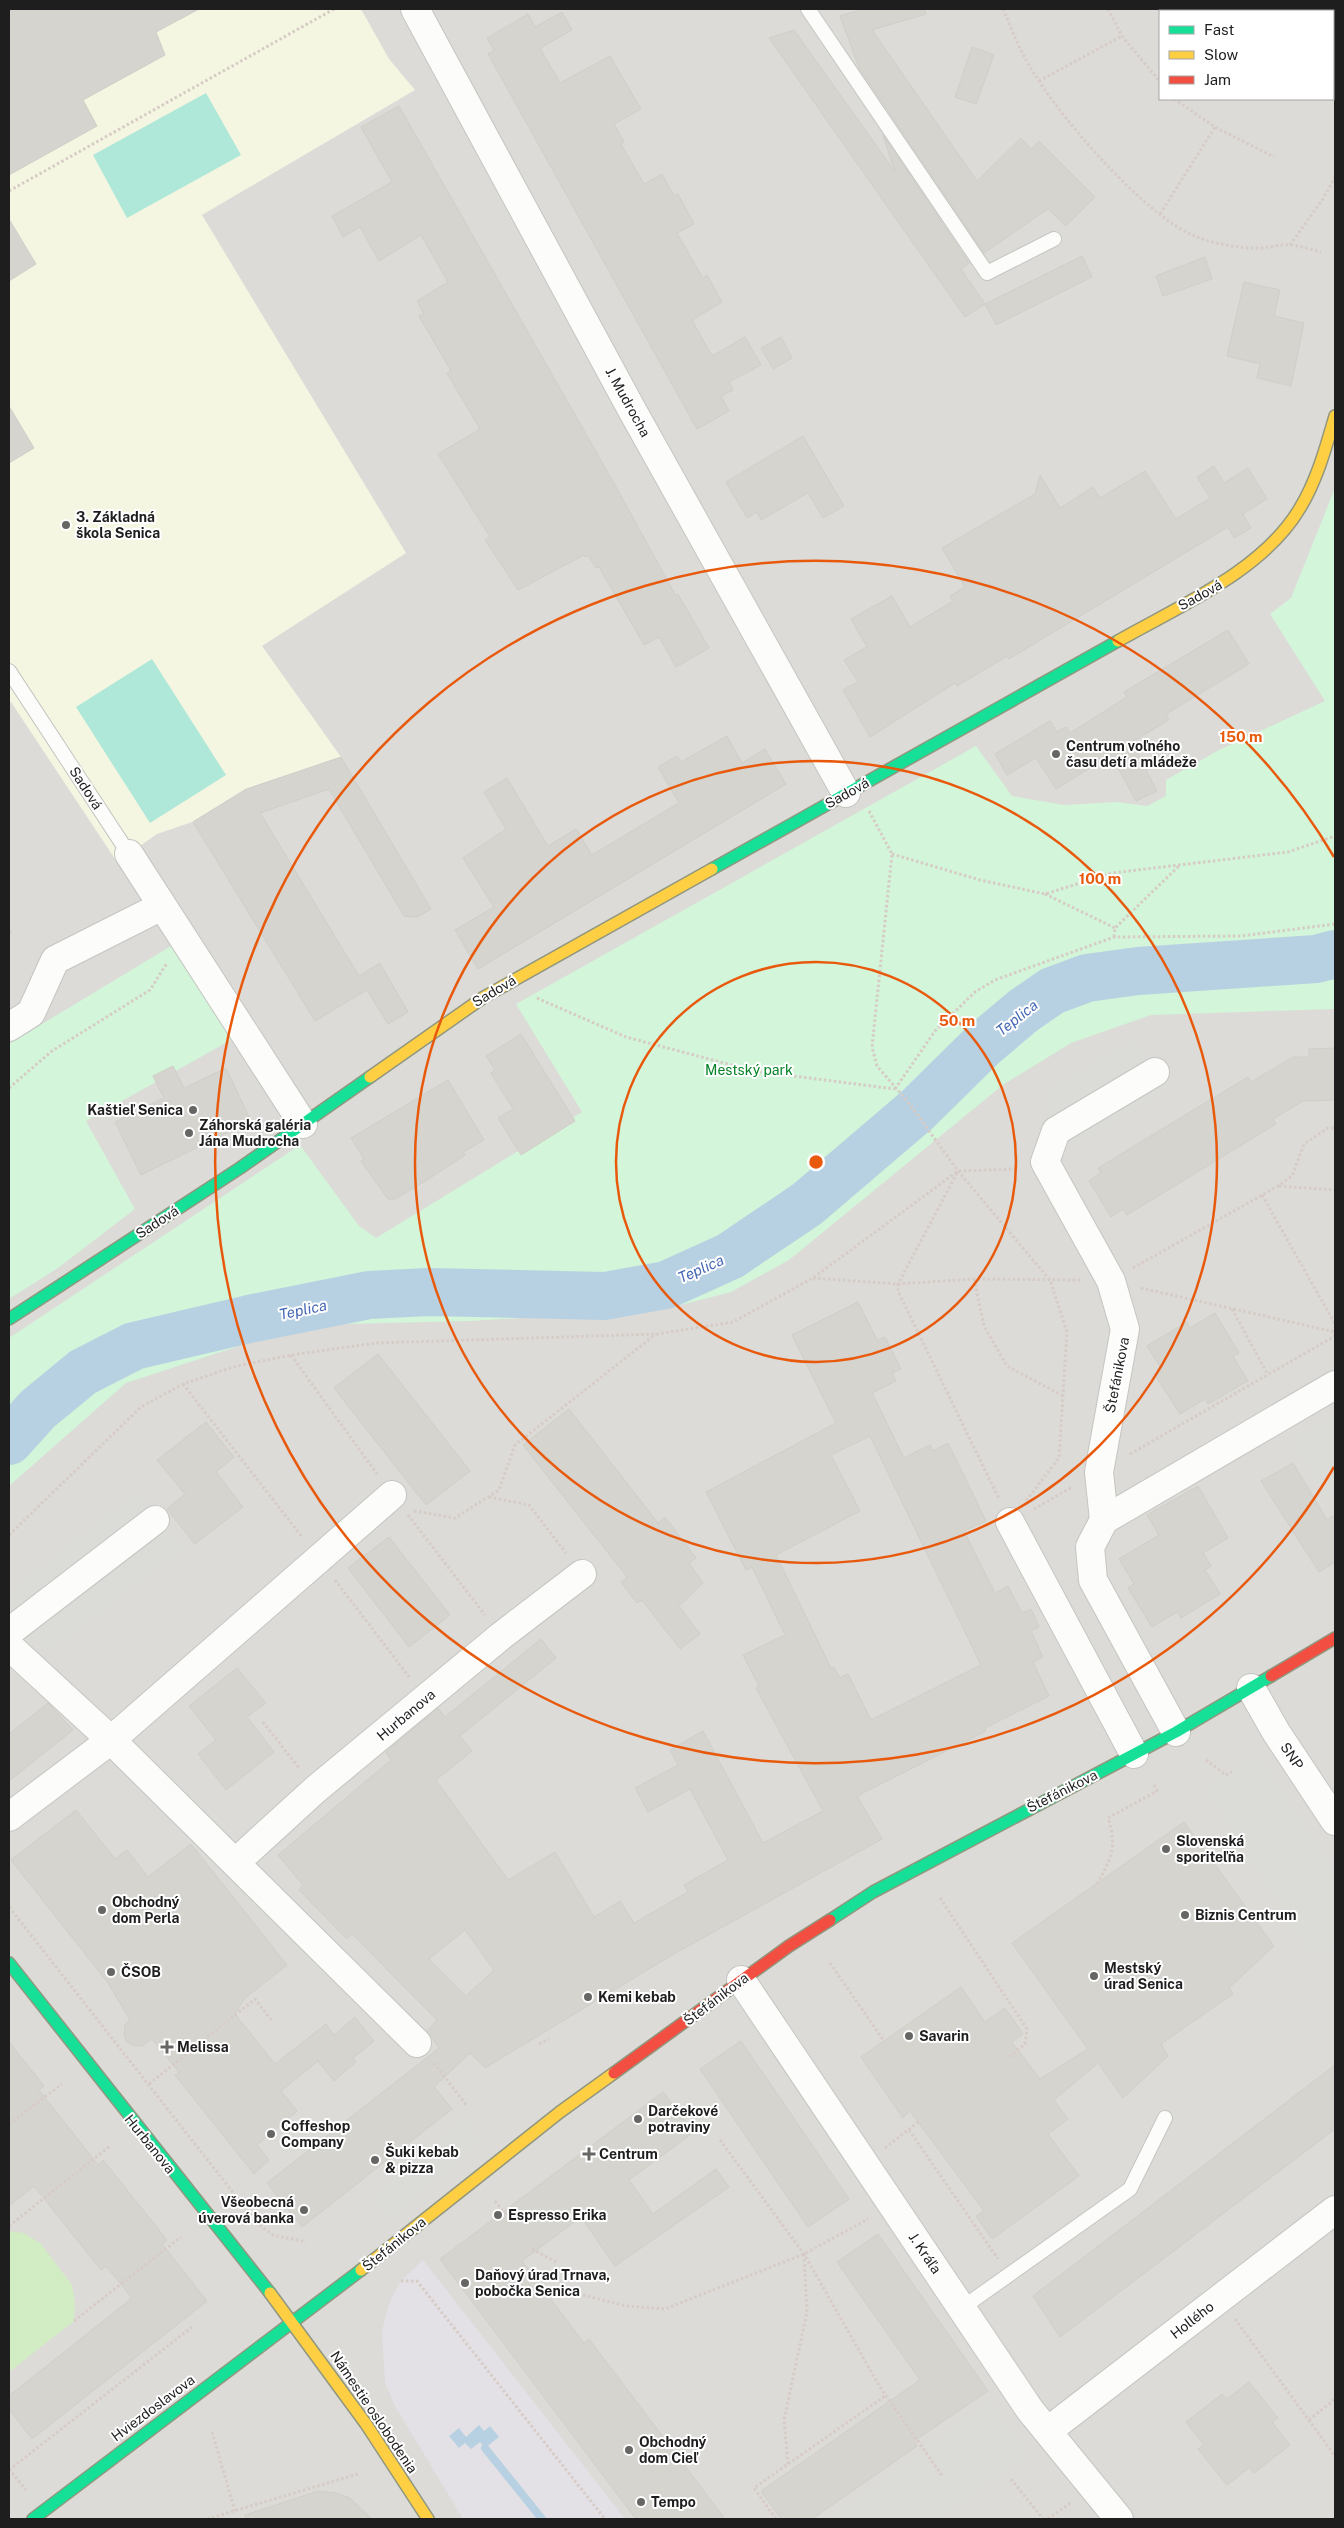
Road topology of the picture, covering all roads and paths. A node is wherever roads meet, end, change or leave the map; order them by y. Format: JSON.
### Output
{"nodes":[{"id":1,"x":334,"y":9,"type":"edge"},
{"id":2,"x":808,"y":9,"type":"edge"},
{"id":3,"x":1004,"y":9,"type":"edge"},
{"id":4,"x":1108,"y":9,"type":"edge"},
{"id":5,"x":421,"y":11,"type":"edge"},
{"id":6,"x":1122,"y":36,"type":"junction"},
{"id":7,"x":1039,"y":81,"type":"junction"},
{"id":8,"x":1159,"y":81,"type":"edge"},
{"id":9,"x":1175,"y":100,"type":"edge"},
{"id":10,"x":1215,"y":127,"type":"junction"},
{"id":11,"x":1274,"y":158,"type":"dead end"},
{"id":12,"x":1335,"y":177,"type":"edge"},
{"id":13,"x":9,"y":191,"type":"edge"},
{"id":14,"x":1160,"y":214,"type":"junction"},
{"id":15,"x":1054,"y":239,"type":"dead end"},
{"id":16,"x":1290,"y":244,"type":"junction"},
{"id":17,"x":1321,"y":252,"type":"dead end"},
{"id":18,"x":1335,"y":416,"type":"edge"},
{"id":19,"x":9,"y":671,"type":"edge"},
{"id":20,"x":857,"y":800,"type":"junction"},
{"id":21,"x":1335,"y":836,"type":"edge"},
{"id":22,"x":129,"y":854,"type":"joint"},
{"id":23,"x":892,"y":854,"type":"junction"},
{"id":24,"x":1181,"y":864,"type":"junction"},
{"id":25,"x":1045,"y":894,"type":"junction"},
{"id":26,"x":162,"y":906,"type":"junction"},
{"id":27,"x":1335,"y":924,"type":"edge"},
{"id":28,"x":1115,"y":928,"type":"junction"},
{"id":29,"x":1114,"y":937,"type":"junction"},
{"id":30,"x":171,"y":956,"type":"dead end"},
{"id":31,"x":534,"y":996,"type":"dead end"},
{"id":32,"x":9,"y":1027,"type":"edge"},
{"id":33,"x":1156,"y":1072,"type":"dead end"},
{"id":34,"x":9,"y":1088,"type":"edge"},
{"id":35,"x":895,"y":1089,"type":"junction"},
{"id":36,"x":303,"y":1124,"type":"junction"},
{"id":37,"x":1335,"y":1128,"type":"edge"},
{"id":38,"x":1045,"y":1162,"type":"junction"},
{"id":39,"x":958,"y":1171,"type":"junction"},
{"id":40,"x":1278,"y":1186,"type":"junction"},
{"id":41,"x":1335,"y":1190,"type":"edge"},
{"id":42,"x":1262,"y":1195,"type":"junction"},
{"id":43,"x":812,"y":1278,"type":"junction"},
{"id":44,"x":974,"y":1279,"type":"junction"},
{"id":45,"x":1050,"y":1280,"type":"junction"},
{"id":46,"x":1111,"y":1281,"type":"junction"},
{"id":47,"x":898,"y":1284,"type":"junction"},
{"id":48,"x":1232,"y":1308,"type":"junction"},
{"id":49,"x":9,"y":1319,"type":"edge"},
{"id":50,"x":1335,"y":1324,"type":"edge"},
{"id":51,"x":1335,"y":1332,"type":"edge"},
{"id":52,"x":657,"y":1334,"type":"junction"},
{"id":53,"x":1335,"y":1336,"type":"edge"},
{"id":54,"x":1268,"y":1375,"type":"junction"},
{"id":55,"x":1335,"y":1385,"type":"edge"},
{"id":56,"x":1063,"y":1396,"type":"junction"},
{"id":57,"x":1099,"y":1472,"type":"junction"},
{"id":58,"x":488,"y":1497,"type":"junction"},
{"id":59,"x":398,"y":1502,"type":"joint"},
{"id":60,"x":156,"y":1520,"type":"dead end"},
{"id":61,"x":1104,"y":1520,"type":"junction"},
{"id":62,"x":1010,"y":1522,"type":"junction"},
{"id":63,"x":9,"y":1535,"type":"edge"},
{"id":64,"x":582,"y":1574,"type":"joint"},
{"id":65,"x":9,"y":1632,"type":"edge"},
{"id":66,"x":1335,"y":1638,"type":"edge"},
{"id":67,"x":9,"y":1646,"type":"edge"},
{"id":68,"x":1251,"y":1688,"type":"junction"},
{"id":69,"x":263,"y":1722,"type":"dead end"},
{"id":70,"x":1176,"y":1732,"type":"junction"},
{"id":71,"x":111,"y":1740,"type":"junction"},
{"id":72,"x":1134,"y":1754,"type":"junction"},
{"id":73,"x":1206,"y":1760,"type":"dead end"},
{"id":74,"x":1232,"y":1772,"type":"dead end"},
{"id":75,"x":1154,"y":1784,"type":"dead end"},
{"id":76,"x":316,"y":1789,"type":"junction"},
{"id":77,"x":9,"y":1817,"type":"edge"},
{"id":78,"x":1335,"y":1820,"type":"edge"},
{"id":79,"x":236,"y":1862,"type":"junction"},
{"id":80,"x":1097,"y":1884,"type":"dead end"},
{"id":81,"x":940,"y":1898,"type":"dead end"},
{"id":82,"x":9,"y":1907,"type":"edge"},
{"id":83,"x":9,"y":1963,"type":"edge"},
{"id":84,"x":830,"y":1963,"type":"dead end"},
{"id":85,"x":741,"y":1980,"type":"junction"},
{"id":86,"x":272,"y":2021,"type":"dead end"},
{"id":87,"x":548,"y":2039,"type":"dead end"},
{"id":88,"x":884,"y":2041,"type":"dead end"},
{"id":89,"x":417,"y":2043,"type":"dead end"},
{"id":90,"x":539,"y":2044,"type":"dead end"},
{"id":91,"x":1010,"y":2057,"type":"dead end"},
{"id":92,"x":436,"y":2066,"type":"dead end"},
{"id":93,"x":62,"y":2084,"type":"dead end"},
{"id":94,"x":149,"y":2084,"type":"junction"},
{"id":95,"x":467,"y":2106,"type":"dead end"},
{"id":96,"x":1165,"y":2118,"type":"dead end"},
{"id":97,"x":918,"y":2122,"type":"dead end"},
{"id":98,"x":9,"y":2124,"type":"edge"},
{"id":99,"x":909,"y":2130,"type":"junction"},
{"id":100,"x":720,"y":2140,"type":"dead end"},
{"id":101,"x":110,"y":2146,"type":"dead end"},
{"id":102,"x":864,"y":2163,"type":"junction"},
{"id":103,"x":496,"y":2200,"type":"dead end"},
{"id":104,"x":893,"y":2205,"type":"junction"},
{"id":105,"x":1335,"y":2210,"type":"edge"},
{"id":106,"x":513,"y":2224,"type":"dead end"},
{"id":107,"x":9,"y":2226,"type":"edge"},
{"id":108,"x":181,"y":2237,"type":"dead end"},
{"id":109,"x":306,"y":2242,"type":"dead end"},
{"id":110,"x":532,"y":2248,"type":"dead end"},
{"id":111,"x":804,"y":2254,"type":"junction"},
{"id":112,"x":556,"y":2262,"type":"dead end"},
{"id":113,"x":1009,"y":2276,"type":"junction"},
{"id":114,"x":401,"y":2281,"type":"dead end"},
{"id":115,"x":583,"y":2295,"type":"dead end"},
{"id":116,"x":1220,"y":2298,"type":"junction"},
{"id":117,"x":962,"y":2308,"type":"junction"},
{"id":118,"x":74,"y":2321,"type":"dead end"},
{"id":119,"x":294,"y":2323,"type":"junction"},
{"id":120,"x":192,"y":2327,"type":"dead end"},
{"id":121,"x":886,"y":2396,"type":"junction"},
{"id":122,"x":1335,"y":2399,"type":"edge"},
{"id":123,"x":1309,"y":2420,"type":"junction"},
{"id":124,"x":1049,"y":2430,"type":"junction"},
{"id":125,"x":212,"y":2432,"type":"dead end"},
{"id":126,"x":1335,"y":2456,"type":"edge"},
{"id":127,"x":788,"y":2464,"type":"junction"},
{"id":128,"x":9,"y":2470,"type":"edge"},
{"id":129,"x":358,"y":2474,"type":"dead end"},
{"id":130,"x":943,"y":2477,"type":"dead end"},
{"id":131,"x":1011,"y":2479,"type":"dead end"},
{"id":132,"x":1080,"y":2497,"type":"dead end"},
{"id":133,"x":235,"y":2511,"type":"junction"},
{"id":134,"x":32,"y":2519,"type":"edge"},
{"id":135,"x":207,"y":2519,"type":"edge"},
{"id":136,"x":428,"y":2519,"type":"edge"},
{"id":137,"x":605,"y":2519,"type":"edge"},
{"id":138,"x":776,"y":2519,"type":"edge"},
{"id":139,"x":1043,"y":2519,"type":"edge"},
{"id":140,"x":1048,"y":2519,"type":"edge"},
{"id":141,"x":1119,"y":2519,"type":"edge"}],
"edges":[{"from":1,"to":13,"type":"path"},
{"from":2,"to":15,"type":"lane"},
{"from":3,"to":7,"type":"path"},
{"from":4,"to":6,"type":"path"},
{"from":5,"to":20,"type":"street","name":"J. Mudrocha"},
{"from":6,"to":7,"type":"path"},
{"from":6,"to":8,"type":"path"},
{"from":7,"to":14,"type":"path"},
{"from":9,"to":10,"type":"path"},
{"from":10,"to":11,"type":"path"},
{"from":10,"to":14,"type":"path"},
{"from":12,"to":16,"type":"path"},
{"from":14,"to":16,"type":"path"},
{"from":16,"to":17,"type":"path"},
{"from":18,"to":20,"type":"street","name":"Sadová"},
{"from":19,"to":22,"type":"lane","name":"Sadová"},
{"from":20,"to":23,"type":"path"},
{"from":20,"to":36,"type":"street","name":"Sadová"},
{"from":21,"to":24,"type":"path"},
{"from":22,"to":26,"type":"street","name":"Sadová"},
{"from":23,"to":25,"type":"path"},
{"from":23,"to":35,"type":"path"},
{"from":24,"to":25,"type":"path"},
{"from":24,"to":28,"type":"path"},
{"from":25,"to":28,"type":"path"},
{"from":26,"to":32,"type":"street"},
{"from":26,"to":36,"type":"street","name":"Sadová"},
{"from":27,"to":29,"type":"path"},
{"from":28,"to":29,"type":"path"},
{"from":29,"to":35,"type":"path"},
{"from":30,"to":34,"type":"path"},
{"from":31,"to":35,"type":"path"},
{"from":33,"to":38,"type":"street"},
{"from":35,"to":39,"type":"path"},
{"from":36,"to":49,"type":"street","name":"Sadová"},
{"from":37,"to":40,"type":"path"},
{"from":38,"to":39,"type":"path"},
{"from":38,"to":46,"type":"street","name":"Štefánikova"},
{"from":39,"to":43,"type":"path"},
{"from":39,"to":45,"type":"path"},
{"from":39,"to":47,"type":"path"},
{"from":40,"to":41,"type":"path"},
{"from":40,"to":42,"type":"path"},
{"from":42,"to":46,"type":"path"},
{"from":42,"to":50,"type":"path"},
{"from":43,"to":47,"type":"path"},
{"from":43,"to":52,"type":"path"},
{"from":44,"to":45,"type":"path"},
{"from":44,"to":47,"type":"path"},
{"from":44,"to":56,"type":"path"},
{"from":45,"to":46,"type":"path"},
{"from":45,"to":56,"type":"path"},
{"from":46,"to":48,"type":"path"},
{"from":46,"to":57,"type":"street","name":"Štefánikova"},
{"from":47,"to":62,"type":"path"},
{"from":48,"to":51,"type":"path"},
{"from":48,"to":54,"type":"path"},
{"from":52,"to":58,"type":"path"},
{"from":52,"to":63,"type":"path"},
{"from":53,"to":54,"type":"path"},
{"from":54,"to":57,"type":"path"},
{"from":55,"to":61,"type":"street"},
{"from":56,"to":62,"type":"path"},
{"from":57,"to":61,"type":"street","name":"Štefánikova"},
{"from":57,"to":62,"type":"path"},
{"from":58,"to":59,"type":"path"},
{"from":58,"to":64,"type":"path"},
{"from":59,"to":71,"type":"street"},
{"from":60,"to":65,"type":"street"},
{"from":61,"to":70,"type":"street"},
{"from":62,"to":72,"type":"street"},
{"from":64,"to":76,"type":"street","name":"Hurbanova"},
{"from":66,"to":68,"type":"street","name":"Štefánikova"},
{"from":67,"to":71,"type":"street"},
{"from":68,"to":70,"type":"street","name":"Štefánikova"},
{"from":68,"to":78,"type":"street","name":"SNP"},
{"from":69,"to":76,"type":"path"},
{"from":70,"to":72,"type":"street","name":"Štefánikova"},
{"from":71,"to":77,"type":"street"},
{"from":71,"to":79,"type":"street"},
{"from":72,"to":85,"type":"street","name":"Štefánikova"},
{"from":73,"to":74,"type":"path"},
{"from":75,"to":80,"type":"path"},
{"from":76,"to":79,"type":"street","name":"Hurbanova"},
{"from":79,"to":89,"type":"street"},
{"from":81,"to":91,"type":"path"},
{"from":82,"to":94,"type":"path"},
{"from":83,"to":119,"type":"street","name":"Hurbanova"},
{"from":84,"to":88,"type":"path"},
{"from":85,"to":102,"type":"street","name":"J. Kráľa"},
{"from":85,"to":119,"type":"street","name":"Štefánikova"},
{"from":86,"to":94,"type":"path"},
{"from":87,"to":90,"type":"path"},
{"from":92,"to":95,"type":"path"},
{"from":93,"to":98,"type":"path"},
{"from":94,"to":109,"type":"path"},
{"from":96,"to":113,"type":"lane"},
{"from":97,"to":99,"type":"path"},
{"from":99,"to":102,"type":"path"},
{"from":99,"to":113,"type":"path"},
{"from":100,"to":111,"type":"path"},
{"from":101,"to":107,"type":"path"},
{"from":102,"to":104,"type":"street","name":"J. Kráľa"},
{"from":103,"to":106,"type":"path"},
{"from":104,"to":111,"type":"path"},
{"from":104,"to":117,"type":"street","name":"J. Kráľa"},
{"from":105,"to":116,"type":"street","name":"Hollého"},
{"from":108,"to":118,"type":"path"},
{"from":110,"to":112,"type":"path"},
{"from":111,"to":115,"type":"path"},
{"from":111,"to":121,"type":"path"},
{"from":111,"to":127,"type":"path"},
{"from":113,"to":117,"type":"lane"},
{"from":114,"to":137,"type":"path"},
{"from":116,"to":123,"type":"path"},
{"from":116,"to":124,"type":"street","name":"Hollého"},
{"from":117,"to":124,"type":"street","name":"J. Kráľa"},
{"from":119,"to":134,"type":"street","name":"Hviezdoslavova"},
{"from":119,"to":136,"type":"street","name":"Námestie oslobodenia"},
{"from":120,"to":128,"type":"path"},
{"from":121,"to":127,"type":"path"},
{"from":121,"to":130,"type":"path"},
{"from":122,"to":123,"type":"path"},
{"from":123,"to":126,"type":"path"},
{"from":124,"to":141,"type":"street","name":"J. Kráľa"},
{"from":125,"to":133,"type":"path"},
{"from":127,"to":138,"type":"path"},
{"from":129,"to":133,"type":"path"},
{"from":131,"to":139,"type":"path"},
{"from":132,"to":140,"type":"path"},
{"from":133,"to":135,"type":"path"}]}
